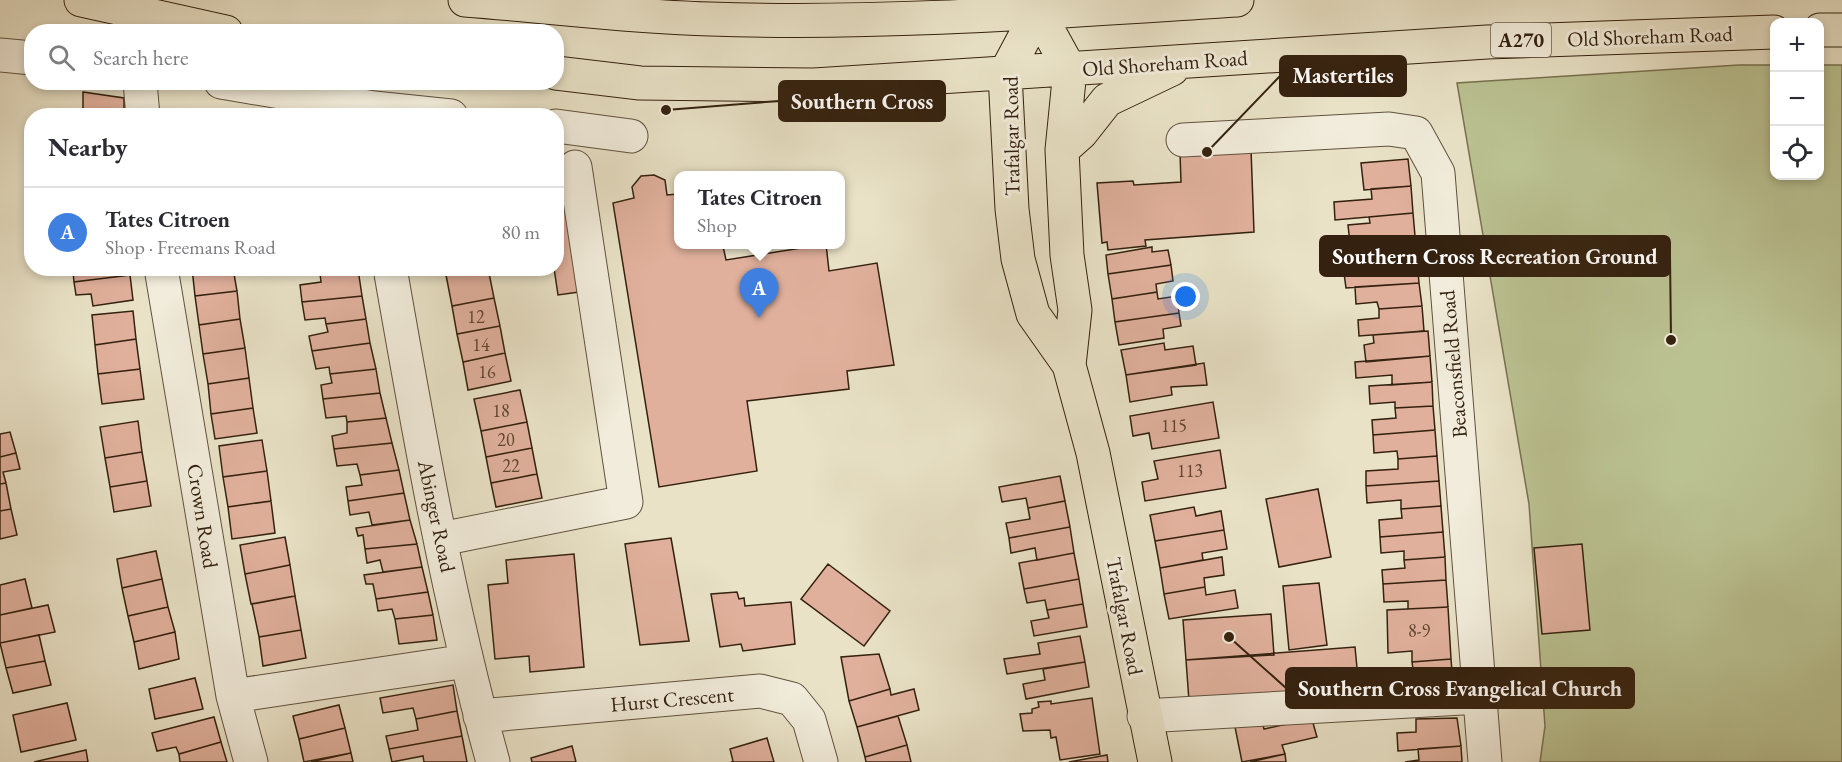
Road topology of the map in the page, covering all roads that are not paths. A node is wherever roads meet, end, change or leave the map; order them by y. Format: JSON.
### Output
{"nodes":[{"id":1,"x":81,"y":0,"type":"edge"},
{"id":2,"x":465,"y":0,"type":"edge"},
{"id":3,"x":1237,"y":0,"type":"edge"},
{"id":4,"x":1038,"y":6,"type":"edge"},
{"id":5,"x":189,"y":24,"type":"edge"},
{"id":6,"x":1824,"y":30,"type":"edge"},
{"id":7,"x":1842,"y":30,"type":"edge"},
{"id":8,"x":1770,"y":32,"type":"edge"},
{"id":9,"x":0,"y":55,"type":"edge"},
{"id":10,"x":24,"y":57,"type":"edge"},
{"id":11,"x":1190,"y":61,"type":"junction"},
{"id":12,"x":1070,"y":70,"type":"junction"},
{"id":13,"x":564,"y":74,"type":"edge"},
{"id":14,"x":1005,"y":74,"type":"junction"},
{"id":15,"x":140,"y":90,"type":"edge"},
{"id":16,"x":262,"y":90,"type":"edge"},
{"id":17,"x":142,"y":108,"type":"edge"},
{"id":18,"x":354,"y":108,"type":"edge"},
{"id":19,"x":564,"y":127,"type":"edge"},
{"id":20,"x":631,"y":136,"type":"dead end"},
{"id":21,"x":1183,"y":140,"type":"dead end"},
{"id":22,"x":1062,"y":150,"type":"junction"},
{"id":23,"x":575,"y":166,"type":"dead end"},
{"id":24,"x":162,"y":276,"type":"edge"},
{"id":25,"x":391,"y":276,"type":"edge"},
{"id":26,"x":1069,"y":365,"type":"junction"},
{"id":27,"x":441,"y":539,"type":"junction"},
{"id":28,"x":467,"y":660,"type":"junction"},
{"id":29,"x":233,"y":696,"type":"junction"},
{"id":30,"x":1480,"y":697,"type":"junction"},
{"id":31,"x":480,"y":716,"type":"junction"},
{"id":32,"x":1144,"y":716,"type":"junction"},
{"id":33,"x":251,"y":762,"type":"edge"},
{"id":34,"x":493,"y":762,"type":"edge"},
{"id":35,"x":821,"y":762,"type":"edge"},
{"id":36,"x":1155,"y":762,"type":"edge"},
{"id":37,"x":1485,"y":762,"type":"edge"}],
"edges":[{"from":1,"to":5,"type":"main road"},
{"from":2,"to":4,"type":"main road"},
{"from":3,"to":4,"type":"main road"},
{"from":4,"to":12,"type":"main road"},
{"from":4,"to":14,"type":"main road","name":"Trafalgar Road"},
{"from":6,"to":7,"type":"main road"},
{"from":8,"to":11,"type":"main road","name":"Old Shoreham Road","number":"A270"},
{"from":9,"to":10,"type":"street"},
{"from":11,"to":12,"type":"main road","name":"Old Shoreham Road","number":"A270"},
{"from":11,"to":22,"type":"main road"},
{"from":12,"to":14,"type":"main road","name":"Old Shoreham Road","number":"A270"},
{"from":12,"to":22,"type":"main road","name":"Trafalgar Road"},
{"from":13,"to":14,"type":"main road","name":"Old Shoreham Road","number":"A270"},
{"from":14,"to":26,"type":"main road","name":"Trafalgar Road"},
{"from":15,"to":17,"type":"street"},
{"from":16,"to":18,"type":"street"},
{"from":19,"to":20,"type":"street"},
{"from":21,"to":30,"type":"street","name":"Beaconsfield Road"},
{"from":22,"to":26,"type":"main road","name":"Trafalgar Road"},
{"from":23,"to":27,"type":"street"},
{"from":24,"to":29,"type":"street","name":"Crown Road"},
{"from":25,"to":27,"type":"street","name":"Abinger Road"},
{"from":26,"to":32,"type":"main road","name":"Trafalgar Road"},
{"from":27,"to":28,"type":"street","name":"Abinger Road"},
{"from":28,"to":29,"type":"street"},
{"from":28,"to":31,"type":"street","name":"Abinger Road"},
{"from":29,"to":33,"type":"street","name":"Crown Road"},
{"from":30,"to":32,"type":"street"},
{"from":30,"to":37,"type":"street","name":"Beaconsfield Road"},
{"from":31,"to":34,"type":"street","name":"Abinger Road"},
{"from":31,"to":35,"type":"street","name":"Hurst Crescent"},
{"from":32,"to":36,"type":"main road","name":"Trafalgar Road"}]}
